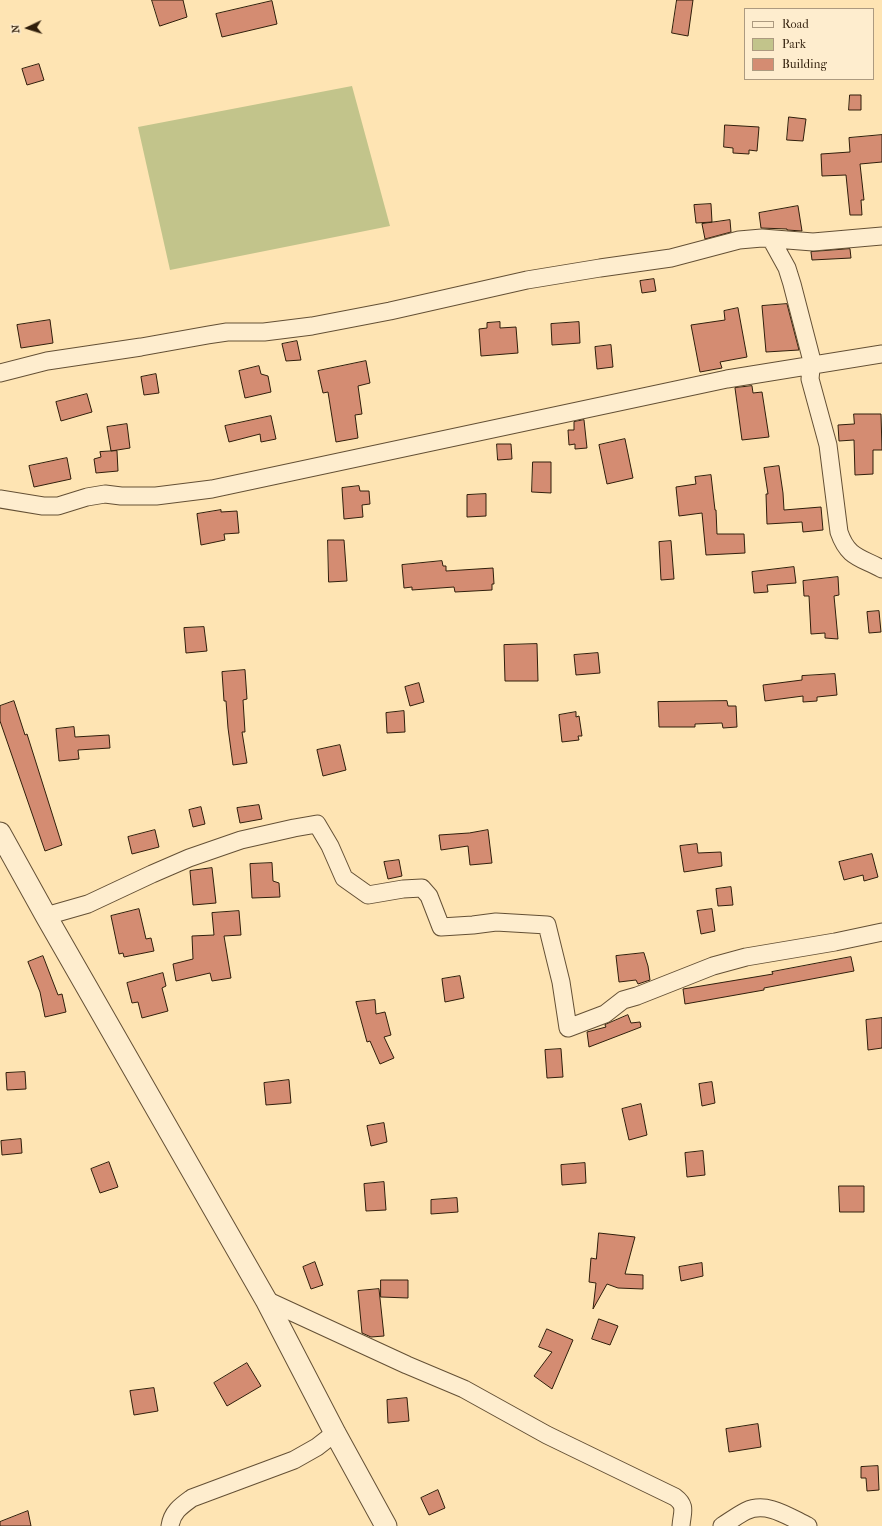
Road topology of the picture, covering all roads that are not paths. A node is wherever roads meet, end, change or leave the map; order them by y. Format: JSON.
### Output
{"nodes":[{"id":1,"x":882,"y":236,"type":"edge"},
{"id":2,"x":770,"y":239,"type":"junction"},
{"id":3,"x":882,"y":354,"type":"edge"},
{"id":4,"x":813,"y":365,"type":"junction"},
{"id":5,"x":0,"y":373,"type":"edge"},
{"id":6,"x":0,"y":498,"type":"edge"},
{"id":7,"x":882,"y":569,"type":"edge"},
{"id":8,"x":0,"y":833,"type":"edge"},
{"id":9,"x":46,"y":916,"type":"junction"},
{"id":10,"x":882,"y":932,"type":"edge"},
{"id":11,"x":266,"y":1300,"type":"junction"},
{"id":12,"x":335,"y":1433,"type":"junction"},
{"id":13,"x":170,"y":1526,"type":"edge"},
{"id":14,"x":386,"y":1526,"type":"edge"},
{"id":15,"x":681,"y":1526,"type":"edge"},
{"id":16,"x":722,"y":1526,"type":"edge"},
{"id":17,"x":808,"y":1526,"type":"edge"}],
"edges":[{"from":1,"to":2,"type":"street"},
{"from":2,"to":4,"type":"street"},
{"from":2,"to":5,"type":"street"},
{"from":3,"to":4,"type":"street"},
{"from":4,"to":6,"type":"street"},
{"from":4,"to":7,"type":"street"},
{"from":8,"to":9,"type":"street"},
{"from":9,"to":10,"type":"street"},
{"from":9,"to":11,"type":"street"},
{"from":11,"to":12,"type":"street"},
{"from":11,"to":15,"type":"street"},
{"from":12,"to":13,"type":"street"},
{"from":12,"to":14,"type":"street"},
{"from":16,"to":17,"type":"street"}]}
